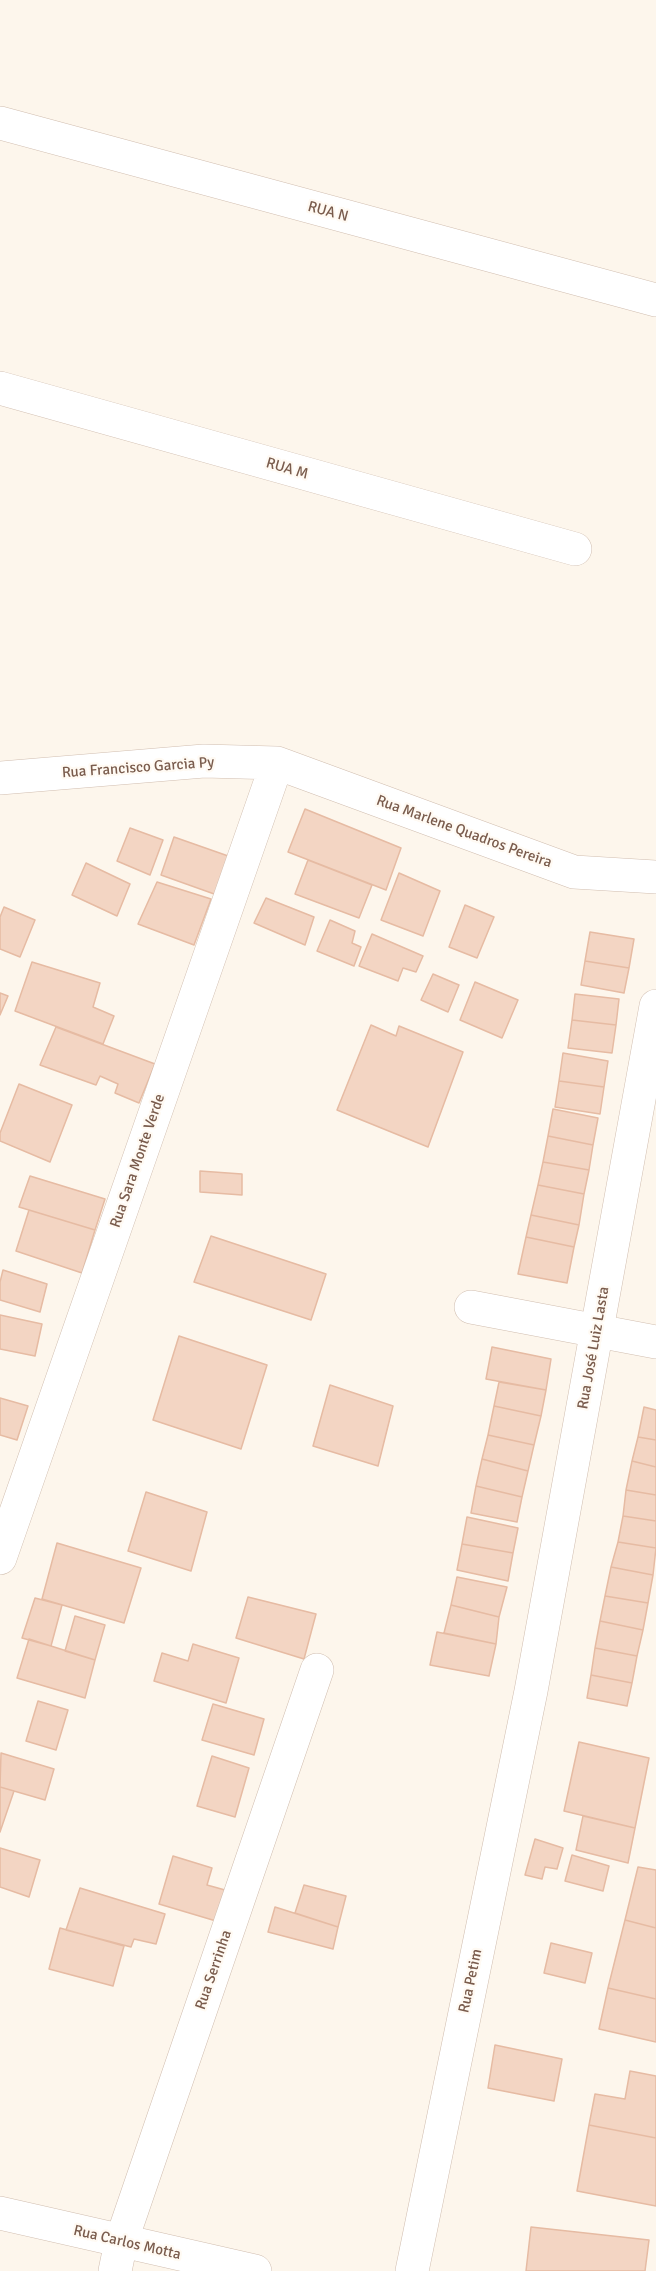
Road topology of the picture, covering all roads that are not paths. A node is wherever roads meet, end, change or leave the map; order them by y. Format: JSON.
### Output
{"nodes":[{"id":1,"x":0,"y":123,"type":"edge"},
{"id":2,"x":656,"y":300,"type":"edge"},
{"id":3,"x":0,"y":388,"type":"edge"},
{"id":4,"x":575,"y":549,"type":"dead end"},
{"id":5,"x":277,"y":763,"type":"junction"},
{"id":6,"x":0,"y":778,"type":"edge"},
{"id":7,"x":656,"y":877,"type":"edge"},
{"id":8,"x":656,"y":1005,"type":"edge"},
{"id":9,"x":471,"y":1307,"type":"dead end"},
{"id":10,"x":597,"y":1331,"type":"junction"},
{"id":11,"x":656,"y":1342,"type":"edge"},
{"id":12,"x":0,"y":1558,"type":"edge"},
{"id":13,"x":317,"y":1670,"type":"dead end"},
{"id":14,"x":531,"y":1691,"type":"joint"},
{"id":15,"x":0,"y":2213,"type":"edge"},
{"id":16,"x":118,"y":2256,"type":"edge"},
{"id":17,"x":255,"y":2271,"type":"edge"},
{"id":18,"x":412,"y":2271,"type":"edge"}],
"edges":[{"from":1,"to":2,"type":"street","name":"RUA N"},
{"from":3,"to":4,"type":"street","name":"RUA M"},
{"from":5,"to":6,"type":"street","name":"Rua Francisco Garcia Py"},
{"from":5,"to":7,"type":"street","name":"Rua Marlene Quadros Pereira"},
{"from":5,"to":12,"type":"street","name":"Rua Sara Monte Verde"},
{"from":8,"to":10,"type":"street","name":"Rua José Luiz Lasta"},
{"from":9,"to":10,"type":"street"},
{"from":10,"to":11,"type":"street"},
{"from":10,"to":14,"type":"street","name":"Rua José Luiz Lasta"},
{"from":13,"to":16,"type":"street","name":"Rua Serrinha"},
{"from":14,"to":18,"type":"street","name":"Rua Petim"},
{"from":15,"to":16,"type":"street","name":"Rua Carlos Motta"},
{"from":16,"to":17,"type":"street","name":"Rua Carlos Motta"}]}
